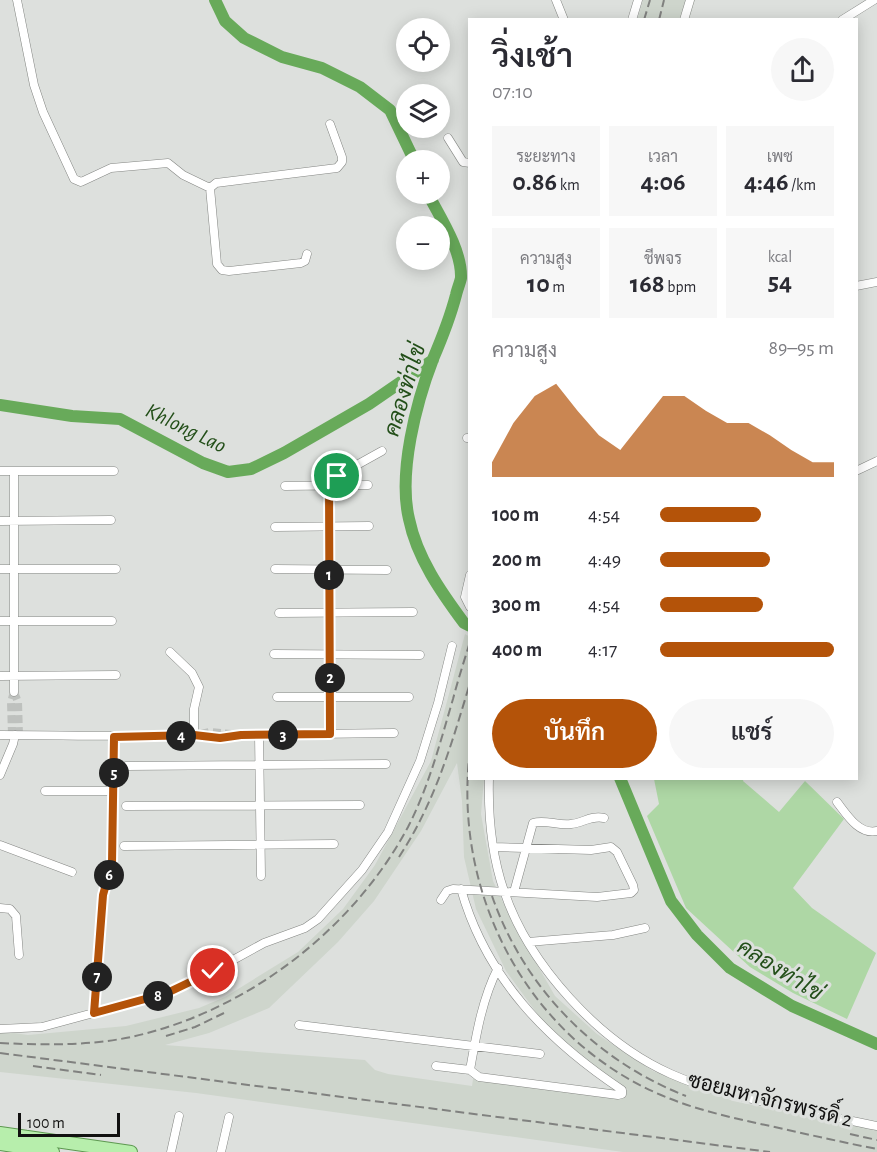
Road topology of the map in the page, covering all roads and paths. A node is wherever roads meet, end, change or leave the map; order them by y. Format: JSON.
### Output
{"nodes":[{"id":1,"x":17,"y":0,"type":"edge"},
{"id":2,"x":556,"y":0,"type":"edge"},
{"id":3,"x":638,"y":0,"type":"edge"},
{"id":4,"x":690,"y":0,"type":"edge"},
{"id":5,"x":874,"y":0,"type":"edge"},
{"id":6,"x":563,"y":18,"type":"edge"},
{"id":7,"x":634,"y":18,"type":"edge"},
{"id":8,"x":685,"y":18,"type":"edge"},
{"id":9,"x":845,"y":18,"type":"edge"},
{"id":10,"x":330,"y":124,"type":"dead end"},
{"id":11,"x":448,"y":138,"type":"dead end"},
{"id":12,"x":468,"y":163,"type":"edge"},
{"id":13,"x":210,"y":188,"type":"junction"},
{"id":14,"x":307,"y":254,"type":"dead end"},
{"id":15,"x":877,"y":282,"type":"edge"},
{"id":16,"x":858,"y":286,"type":"edge"},
{"id":17,"x":382,"y":451,"type":"dead end"},
{"id":18,"x":877,"y":460,"type":"edge"},
{"id":19,"x":858,"y":470,"type":"edge"},
{"id":20,"x":0,"y":471,"type":"edge"},
{"id":21,"x":14,"y":471,"type":"junction"},
{"id":22,"x":114,"y":471,"type":"dead end"},
{"id":23,"x":368,"y":485,"type":"dead end"},
{"id":24,"x":285,"y":486,"type":"dead end"},
{"id":25,"x":329,"y":486,"type":"junction"},
{"id":26,"x":14,"y":520,"type":"junction"},
{"id":27,"x":111,"y":520,"type":"dead end"},
{"id":28,"x":0,"y":521,"type":"edge"},
{"id":29,"x":369,"y":526,"type":"dead end"},
{"id":30,"x":275,"y":527,"type":"dead end"},
{"id":31,"x":329,"y":527,"type":"junction"},
{"id":32,"x":0,"y":569,"type":"edge"},
{"id":33,"x":14,"y":569,"type":"junction"},
{"id":34,"x":116,"y":569,"type":"dead end"},
{"id":35,"x":275,"y":569,"type":"dead end"},
{"id":36,"x":329,"y":569,"type":"junction"},
{"id":37,"x":387,"y":570,"type":"dead end"},
{"id":38,"x":468,"y":584,"type":"edge"},
{"id":39,"x":468,"y":603,"type":"edge"},
{"id":40,"x":413,"y":612,"type":"dead end"},
{"id":41,"x":279,"y":613,"type":"dead end"},
{"id":42,"x":330,"y":613,"type":"junction"},
{"id":43,"x":0,"y":621,"type":"edge"},
{"id":44,"x":14,"y":621,"type":"junction"},
{"id":45,"x":112,"y":621,"type":"dead end"},
{"id":46,"x":452,"y":646,"type":"dead end"},
{"id":47,"x":170,"y":652,"type":"dead end"},
{"id":48,"x":274,"y":654,"type":"dead end"},
{"id":49,"x":330,"y":655,"type":"junction"},
{"id":50,"x":420,"y":655,"type":"dead end"},
{"id":51,"x":116,"y":675,"type":"dead end"},
{"id":52,"x":0,"y":676,"type":"edge"},
{"id":53,"x":14,"y":676,"type":"junction"},
{"id":54,"x":14,"y":692,"type":"dead end"},
{"id":55,"x":278,"y":697,"type":"dead end"},
{"id":56,"x":330,"y":697,"type":"junction"},
{"id":57,"x":409,"y":697,"type":"dead end"},
{"id":58,"x":330,"y":734,"type":"junction"},
{"id":59,"x":394,"y":734,"type":"dead end"},
{"id":60,"x":0,"y":735,"type":"edge"},
{"id":61,"x":15,"y":735,"type":"junction"},
{"id":62,"x":194,"y":735,"type":"junction"},
{"id":63,"x":259,"y":735,"type":"junction"},
{"id":64,"x":114,"y":737,"type":"junction"},
{"id":65,"x":260,"y":764,"type":"junction"},
{"id":66,"x":386,"y":764,"type":"dead end"},
{"id":67,"x":126,"y":766,"type":"dead end"},
{"id":68,"x":0,"y":775,"type":"edge"},
{"id":69,"x":489,"y":780,"type":"edge"},
{"id":70,"x":45,"y":790,"type":"dead end"},
{"id":71,"x":114,"y":790,"type":"junction"},
{"id":72,"x":837,"y":802,"type":"dead end"},
{"id":73,"x":260,"y":805,"type":"junction"},
{"id":74,"x":360,"y":805,"type":"dead end"},
{"id":75,"x":126,"y":806,"type":"dead end"},
{"id":76,"x":604,"y":818,"type":"dead end"},
{"id":77,"x":877,"y":831,"type":"edge"},
{"id":78,"x":334,"y":844,"type":"dead end"},
{"id":79,"x":0,"y":845,"type":"edge"},
{"id":80,"x":261,"y":845,"type":"junction"},
{"id":81,"x":124,"y":846,"type":"dead end"},
{"id":82,"x":494,"y":848,"type":"junction"},
{"id":83,"x":525,"y":849,"type":"junction"},
{"id":84,"x":72,"y":872,"type":"dead end"},
{"id":85,"x":261,"y":876,"type":"dead end"},
{"id":86,"x":461,"y":889,"type":"junction"},
{"id":87,"x":504,"y":890,"type":"junction"},
{"id":88,"x":514,"y":892,"type":"junction"},
{"id":89,"x":441,"y":900,"type":"dead end"},
{"id":90,"x":0,"y":908,"type":"edge"},
{"id":91,"x":645,"y":928,"type":"dead end"},
{"id":92,"x":528,"y":942,"type":"junction"},
{"id":93,"x":19,"y":954,"type":"dead end"},
{"id":94,"x":498,"y":968,"type":"junction"},
{"id":95,"x":94,"y":1013,"type":"junction"},
{"id":96,"x":299,"y":1024,"type":"dead end"},
{"id":97,"x":0,"y":1029,"type":"edge"},
{"id":98,"x":474,"y":1046,"type":"junction"},
{"id":99,"x":540,"y":1054,"type":"dead end"},
{"id":100,"x":436,"y":1066,"type":"dead end"},
{"id":101,"x":470,"y":1070,"type":"junction"},
{"id":102,"x":179,"y":1116,"type":"dead end"},
{"id":103,"x":229,"y":1117,"type":"dead end"},
{"id":104,"x":877,"y":1126,"type":"edge"},
{"id":105,"x":0,"y":1132,"type":"edge"},
{"id":106,"x":0,"y":1144,"type":"edge"},
{"id":107,"x":53,"y":1152,"type":"edge"},
{"id":108,"x":130,"y":1152,"type":"edge"},
{"id":109,"x":171,"y":1152,"type":"edge"},
{"id":110,"x":221,"y":1152,"type":"edge"}],
"edges":[{"from":1,"to":13,"type":"street"},
{"from":2,"to":6,"type":"street"},
{"from":3,"to":7,"type":"street"},
{"from":4,"to":8,"type":"street"},
{"from":5,"to":9,"type":"street"},
{"from":10,"to":13,"type":"street"},
{"from":11,"to":12,"type":"street"},
{"from":13,"to":14,"type":"street"},
{"from":15,"to":16,"type":"street"},
{"from":17,"to":25,"type":"street"},
{"from":18,"to":19,"type":"street"},
{"from":20,"to":21,"type":"street"},
{"from":21,"to":22,"type":"street"},
{"from":21,"to":26,"type":"street"},
{"from":23,"to":25,"type":"street"},
{"from":24,"to":25,"type":"street"},
{"from":25,"to":31,"type":"street"},
{"from":26,"to":27,"type":"street"},
{"from":26,"to":28,"type":"street"},
{"from":26,"to":33,"type":"street"},
{"from":29,"to":31,"type":"street"},
{"from":30,"to":31,"type":"street"},
{"from":31,"to":36,"type":"street"},
{"from":32,"to":33,"type":"street"},
{"from":33,"to":34,"type":"street"},
{"from":33,"to":44,"type":"street"},
{"from":35,"to":36,"type":"street"},
{"from":36,"to":37,"type":"street"},
{"from":36,"to":42,"type":"street"},
{"from":38,"to":39,"type":"street"},
{"from":40,"to":42,"type":"street"},
{"from":41,"to":42,"type":"street"},
{"from":42,"to":49,"type":"street"},
{"from":43,"to":44,"type":"street"},
{"from":44,"to":45,"type":"street"},
{"from":44,"to":53,"type":"street"},
{"from":46,"to":95,"type":"street"},
{"from":47,"to":62,"type":"street"},
{"from":48,"to":49,"type":"street"},
{"from":49,"to":50,"type":"street"},
{"from":49,"to":56,"type":"street"},
{"from":51,"to":53,"type":"street"},
{"from":52,"to":53,"type":"street"},
{"from":53,"to":54,"type":"street"},
{"from":55,"to":56,"type":"street"},
{"from":56,"to":57,"type":"street"},
{"from":56,"to":58,"type":"street"},
{"from":58,"to":59,"type":"street"},
{"from":58,"to":63,"type":"street"},
{"from":60,"to":61,"type":"street"},
{"from":61,"to":64,"type":"street"},
{"from":61,"to":68,"type":"street"},
{"from":62,"to":63,"type":"street"},
{"from":62,"to":64,"type":"street"},
{"from":63,"to":65,"type":"street"},
{"from":64,"to":71,"type":"street"},
{"from":65,"to":66,"type":"street"},
{"from":65,"to":67,"type":"street"},
{"from":65,"to":73,"type":"street"},
{"from":69,"to":82,"type":"street","name":"ซอยมหาจักรพรรดิ์ 2"},
{"from":70,"to":71,"type":"street"},
{"from":71,"to":95,"type":"street"},
{"from":72,"to":77,"type":"street"},
{"from":73,"to":74,"type":"street"},
{"from":73,"to":75,"type":"street"},
{"from":73,"to":80,"type":"street"},
{"from":76,"to":83,"type":"street"},
{"from":78,"to":80,"type":"street"},
{"from":79,"to":84,"type":"street"},
{"from":80,"to":81,"type":"street"},
{"from":80,"to":85,"type":"street"},
{"from":82,"to":83,"type":"street"},
{"from":82,"to":87,"type":"street","name":"ซอยมหาจักรพรรดิ์ 2"},
{"from":83,"to":88,"type":"street"},
{"from":83,"to":88,"type":"street"},
{"from":86,"to":87,"type":"street"},
{"from":86,"to":89,"type":"street"},
{"from":86,"to":94,"type":"street"},
{"from":87,"to":88,"type":"street"},
{"from":87,"to":92,"type":"street","name":"ซอยมหาจักรพรรดิ์ 2"},
{"from":90,"to":93,"type":"street"},
{"from":91,"to":92,"type":"street"},
{"from":92,"to":104,"type":"street","name":"ซอยมหาจักรพรรดิ์ 2"},
{"from":94,"to":98,"type":"street"},
{"from":94,"to":101,"type":"street"},
{"from":95,"to":97,"type":"street"},
{"from":96,"to":98,"type":"street"},
{"from":98,"to":99,"type":"street"},
{"from":98,"to":101,"type":"street"},
{"from":100,"to":101,"type":"street"},
{"from":102,"to":109,"type":"street"},
{"from":103,"to":110,"type":"street"},
{"from":105,"to":108,"type":"main road"},
{"from":106,"to":107,"type":"main road"}]}
